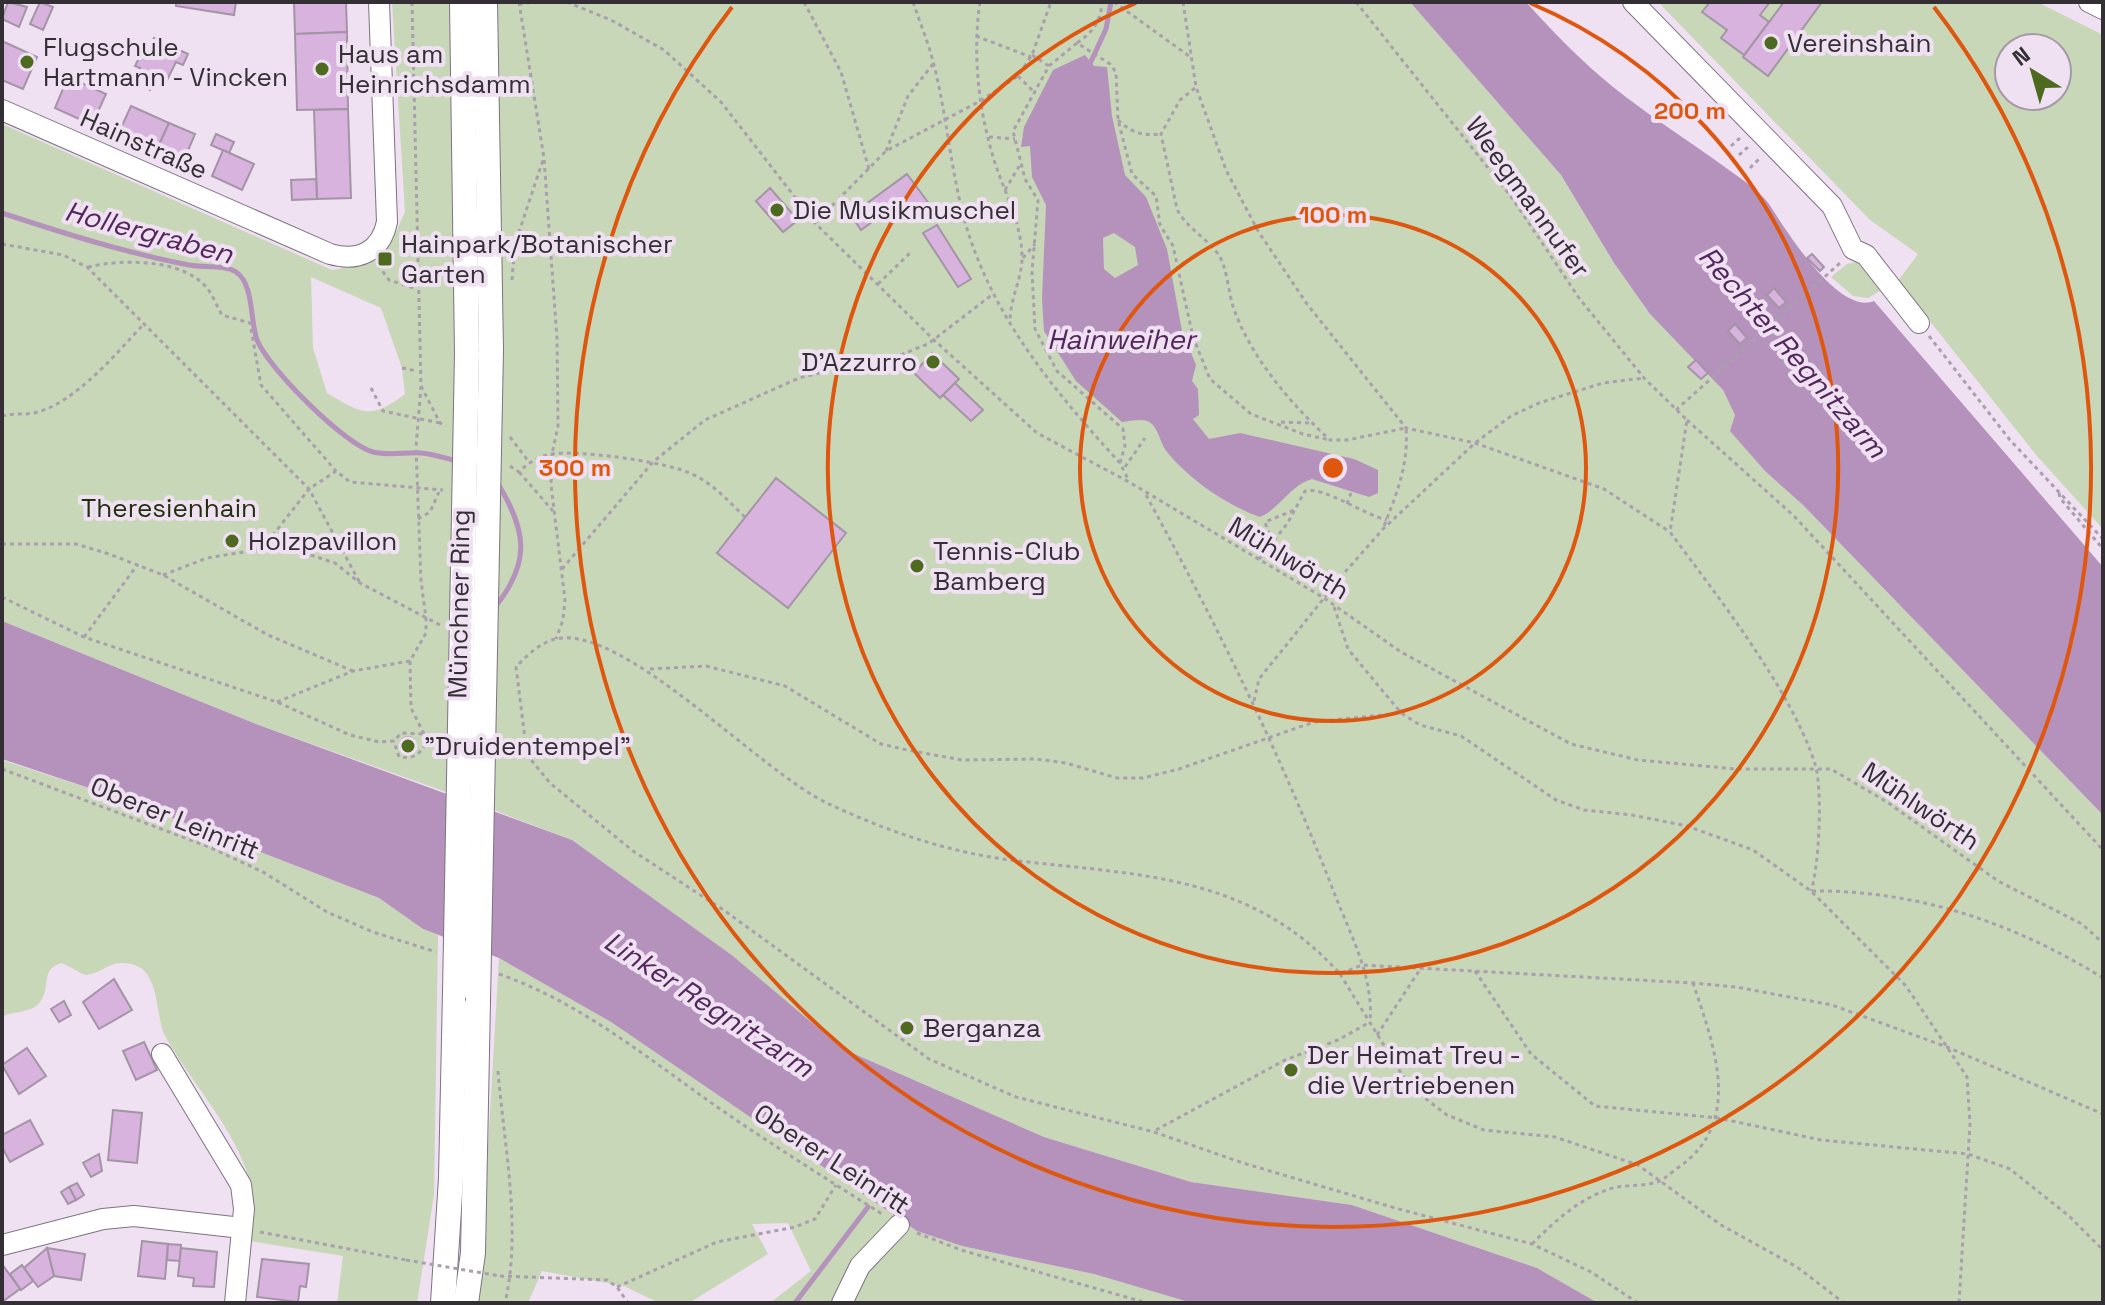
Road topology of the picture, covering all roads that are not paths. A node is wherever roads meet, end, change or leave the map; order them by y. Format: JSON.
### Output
{"nodes":[{"id":1,"x":379,"y":2,"type":"edge"},
{"id":2,"x":462,"y":2,"type":"edge"},
{"id":3,"x":485,"y":2,"type":"edge"},
{"id":4,"x":2089,"y":2,"type":"edge"},
{"id":5,"x":1637,"y":3,"type":"edge"},
{"id":6,"x":2103,"y":9,"type":"edge"},
{"id":7,"x":2,"y":110,"type":"edge"},
{"id":8,"x":1919,"y":323,"type":"road end"},
{"id":9,"x":479,"y":352,"type":"junction"},
{"id":10,"x":466,"y":997,"type":"junction"},
{"id":11,"x":162,"y":1054,"type":"dead end"},
{"id":12,"x":899,"y":1225,"type":"road end"},
{"id":13,"x":242,"y":1228,"type":"junction"},
{"id":14,"x":2,"y":1245,"type":"edge"},
{"id":15,"x":848,"y":1300,"type":"edge"},
{"id":16,"x":235,"y":1303,"type":"edge"},
{"id":17,"x":443,"y":1303,"type":"edge"},
{"id":18,"x":466,"y":1303,"type":"edge"}],
"edges":[{"from":1,"to":7,"type":"street","name":"Hainstraße"},
{"from":2,"to":9,"type":"main road","name":"Münchner Ring"},
{"from":3,"to":9,"type":"main road","name":"Münchner Ring"},
{"from":4,"to":6,"type":"street"},
{"from":5,"to":8,"type":"street"},
{"from":9,"to":10,"type":"main road","name":"Münchner Ring","bridge":true},
{"from":10,"to":17,"type":"main road","name":"Münchner Ring"},
{"from":10,"to":18,"type":"main road","name":"Münchner Ring"},
{"from":11,"to":13,"type":"street"},
{"from":12,"to":15,"type":"street"},
{"from":13,"to":14,"type":"street"},
{"from":13,"to":16,"type":"street"}]}
